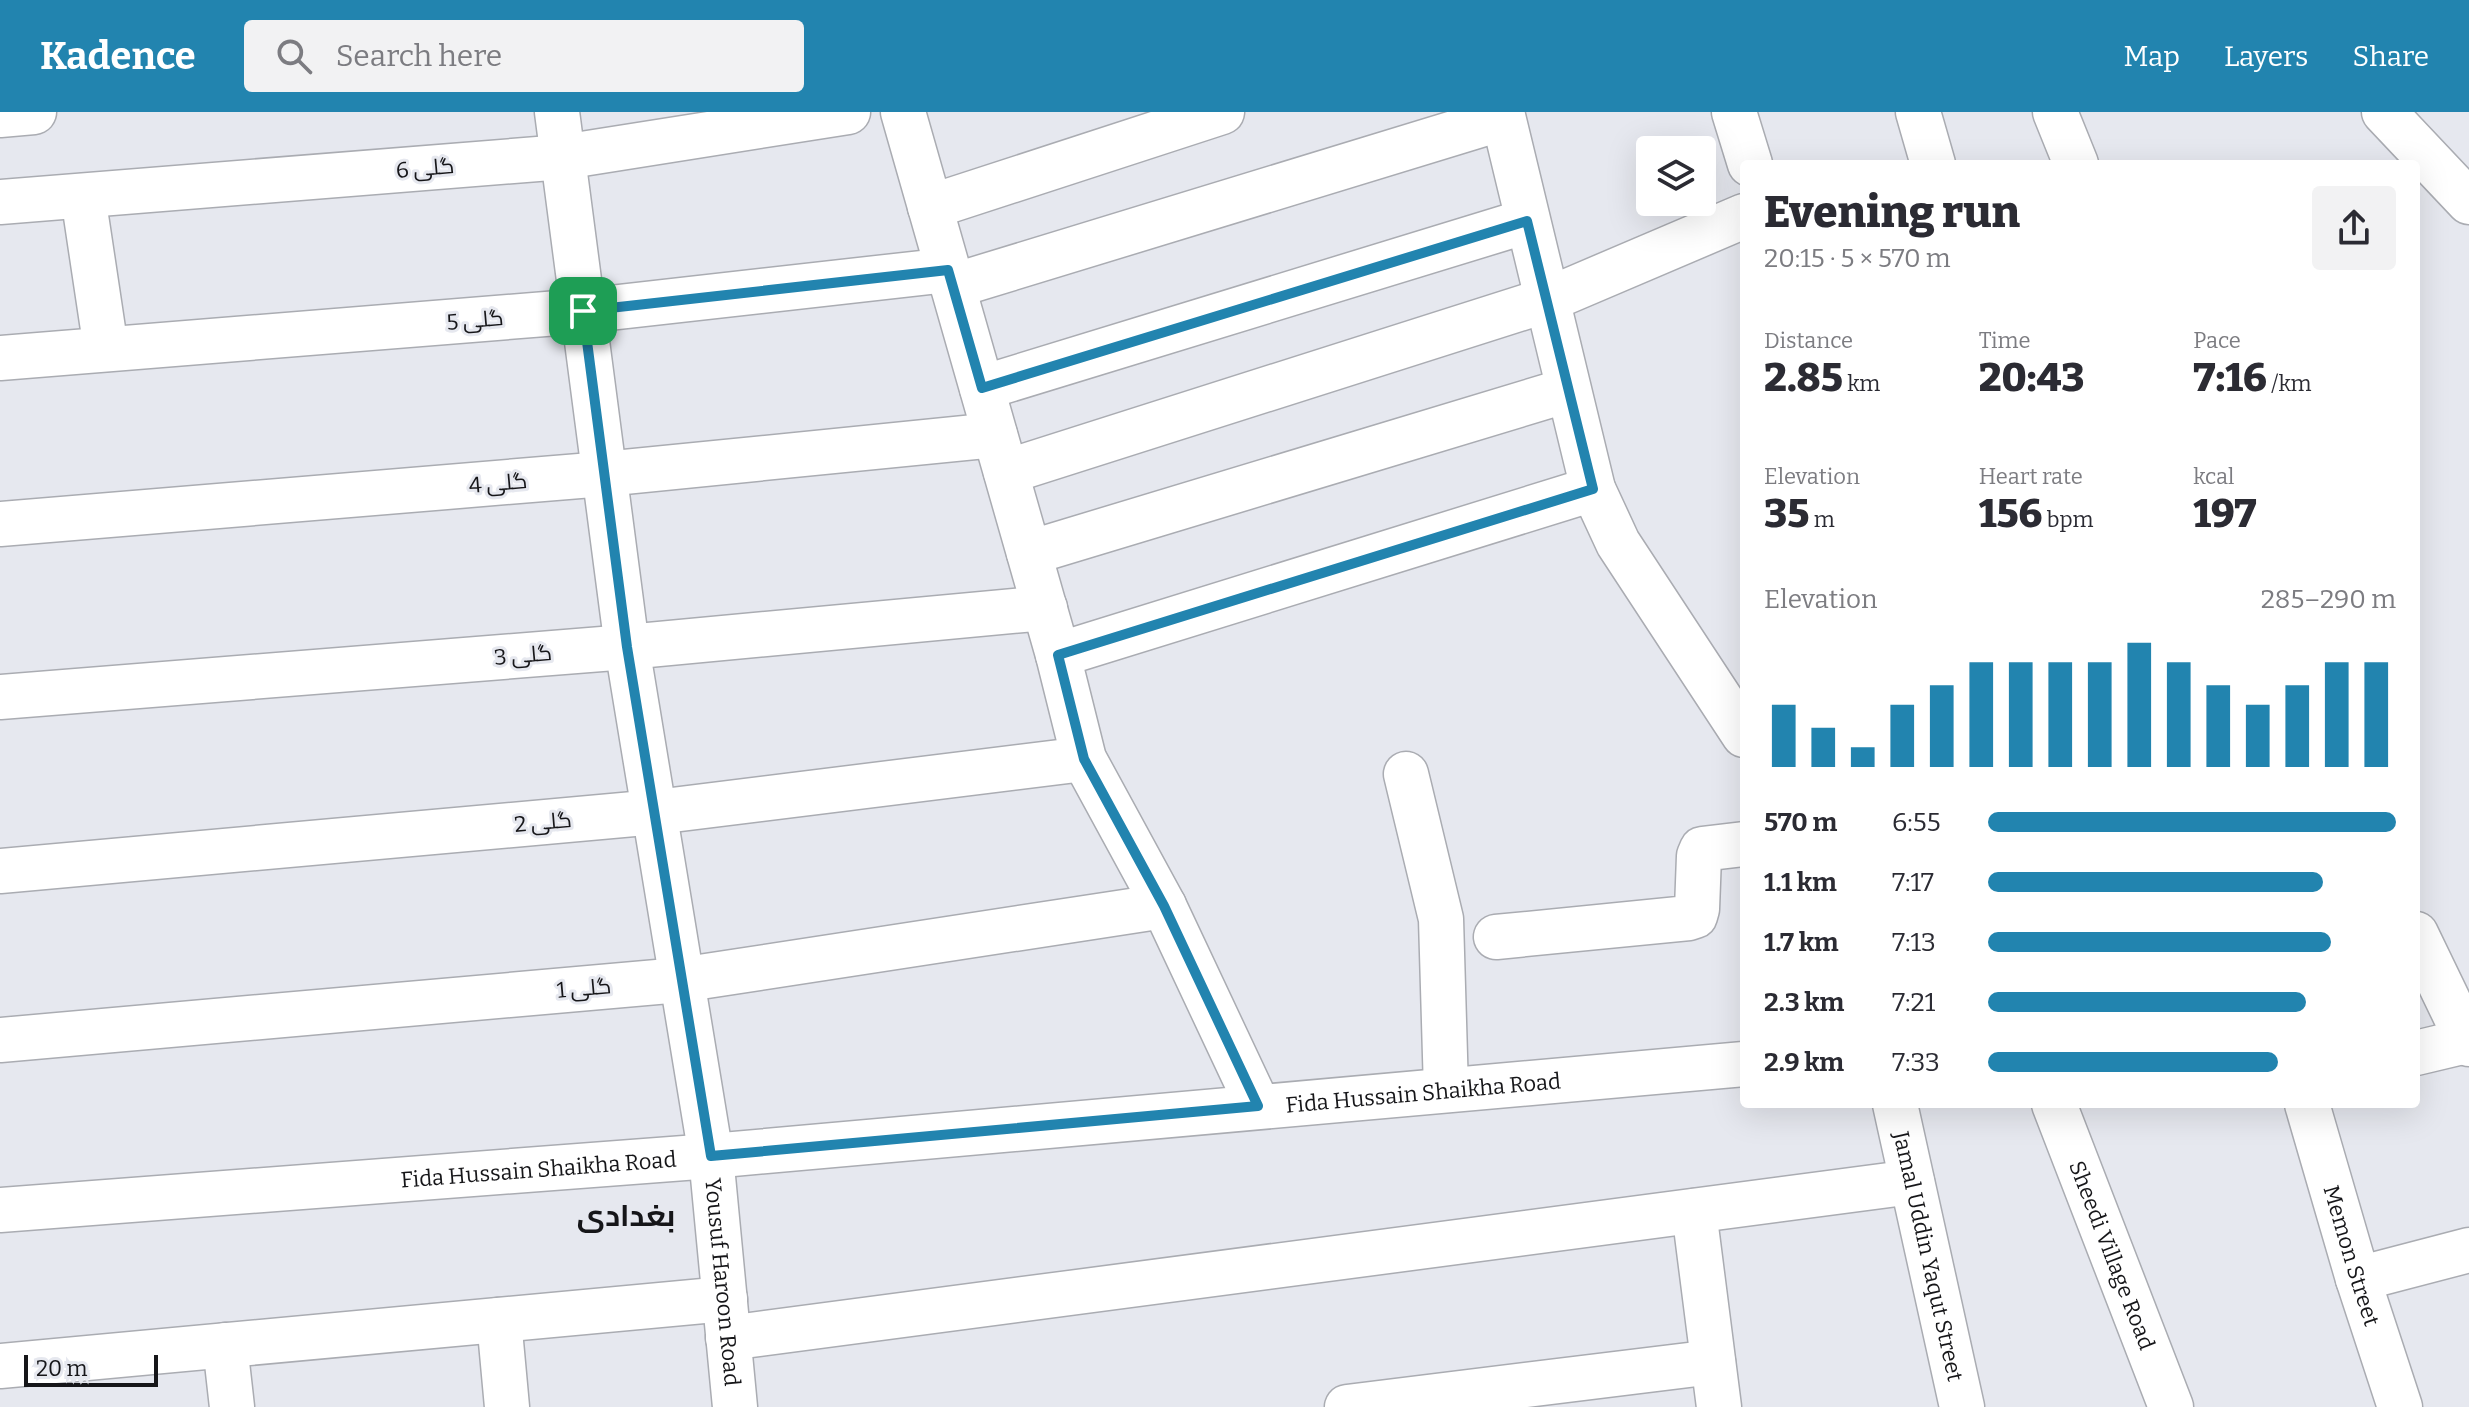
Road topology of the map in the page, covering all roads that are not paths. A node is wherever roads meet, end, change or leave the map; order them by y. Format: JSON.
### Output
{"nodes":[{"id":1,"x":34,"y":112,"type":"edge"},
{"id":2,"x":557,"y":112,"type":"edge"},
{"id":3,"x":848,"y":112,"type":"edge"},
{"id":4,"x":903,"y":112,"type":"edge"},
{"id":5,"x":1222,"y":112,"type":"edge"},
{"id":6,"x":1734,"y":112,"type":"edge"},
{"id":7,"x":1918,"y":112,"type":"edge"},
{"id":8,"x":2055,"y":112,"type":"edge"},
{"id":9,"x":2384,"y":112,"type":"edge"},
{"id":10,"x":0,"y":115,"type":"edge"},
{"id":11,"x":1502,"y":115,"type":"edge"},
{"id":12,"x":563,"y":157,"type":"junction"},
{"id":13,"x":1749,"y":160,"type":"edge"},
{"id":14,"x":1932,"y":160,"type":"edge"},
{"id":15,"x":2074,"y":160,"type":"edge"},
{"id":16,"x":83,"y":196,"type":"junction"},
{"id":17,"x":0,"y":202,"type":"edge"},
{"id":18,"x":2469,"y":202,"type":"edge"},
{"id":19,"x":930,"y":207,"type":"junction"},
{"id":20,"x":1740,"y":218,"type":"edge"},
{"id":21,"x":1527,"y":221,"type":"junction"},
{"id":22,"x":950,"y":278,"type":"junction"},
{"id":23,"x":1547,"y":300,"type":"junction"},
{"id":24,"x":583,"y":311,"type":"junction"},
{"id":25,"x":106,"y":349,"type":"junction"},
{"id":26,"x":0,"y":358,"type":"edge"},
{"id":27,"x":982,"y":388,"type":"junction"},
{"id":28,"x":1568,"y":390,"type":"junction"},
{"id":29,"x":1000,"y":454,"type":"junction"},
{"id":30,"x":604,"y":474,"type":"junction"},
{"id":31,"x":1593,"y":489,"type":"junction"},
{"id":32,"x":0,"y":524,"type":"edge"},
{"id":33,"x":1029,"y":553,"type":"junction"},
{"id":34,"x":1045,"y":608,"type":"junction"},
{"id":35,"x":627,"y":647,"type":"junction"},
{"id":36,"x":1058,"y":655,"type":"junction"},
{"id":37,"x":0,"y":697,"type":"edge"},
{"id":38,"x":1740,"y":729,"type":"edge"},
{"id":39,"x":1084,"y":759,"type":"junction"},
{"id":40,"x":1406,"y":774,"type":"dead end"},
{"id":41,"x":656,"y":812,"type":"junction"},
{"id":42,"x":1740,"y":844,"type":"edge"},
{"id":43,"x":0,"y":871,"type":"edge"},
{"id":44,"x":1164,"y":906,"type":"junction"},
{"id":45,"x":1496,"y":937,"type":"dead end"},
{"id":46,"x":2420,"y":942,"type":"edge"},
{"id":47,"x":680,"y":980,"type":"junction"},
{"id":48,"x":0,"y":1040,"type":"edge"},
{"id":49,"x":2468,"y":1042,"type":"edge"},
{"id":50,"x":2420,"y":1052,"type":"edge"},
{"id":51,"x":1740,"y":1064,"type":"edge"},
{"id":52,"x":1446,"y":1090,"type":"junction"},
{"id":53,"x":1258,"y":1106,"type":"junction"},
{"id":54,"x":1896,"y":1108,"type":"edge"},
{"id":55,"x":2056,"y":1108,"type":"edge"},
{"id":56,"x":2308,"y":1108,"type":"edge"},
{"id":57,"x":711,"y":1156,"type":"junction"},
{"id":58,"x":1912,"y":1182,"type":"junction"},
{"id":59,"x":0,"y":1210,"type":"edge"},
{"id":60,"x":1694,"y":1211,"type":"junction"},
{"id":61,"x":2469,"y":1250,"type":"edge"},
{"id":62,"x":2358,"y":1279,"type":"junction"},
{"id":63,"x":726,"y":1318,"type":"junction"},
{"id":64,"x":499,"y":1320,"type":"junction"},
{"id":65,"x":225,"y":1345,"type":"junction"},
{"id":66,"x":1713,"y":1362,"type":"junction"},
{"id":67,"x":0,"y":1366,"type":"edge"},
{"id":68,"x":1432,"y":1402,"type":"edge"},
{"id":69,"x":232,"y":1407,"type":"edge"},
{"id":70,"x":507,"y":1407,"type":"edge"},
{"id":71,"x":735,"y":1407,"type":"edge"},
{"id":72,"x":1347,"y":1407,"type":"edge"},
{"id":73,"x":1719,"y":1407,"type":"edge"},
{"id":74,"x":1962,"y":1407,"type":"edge"},
{"id":75,"x":2171,"y":1407,"type":"edge"},
{"id":76,"x":2400,"y":1407,"type":"edge"}],
"edges":[{"from":1,"to":10,"type":"street"},
{"from":2,"to":12,"type":"street","name":"Yousuf Haroon Road"},
{"from":3,"to":12,"type":"street","name":"گلی 6"},
{"from":4,"to":19,"type":"street"},
{"from":5,"to":19,"type":"street"},
{"from":6,"to":13,"type":"street"},
{"from":7,"to":14,"type":"street"},
{"from":8,"to":15,"type":"street"},
{"from":9,"to":18,"type":"street"},
{"from":11,"to":21,"type":"street"},
{"from":11,"to":22,"type":"street","name":"گلی 5"},
{"from":12,"to":16,"type":"street","name":"گلی 6"},
{"from":12,"to":24,"type":"street","name":"Yousuf Haroon Road"},
{"from":16,"to":17,"type":"street","name":"گلی 6"},
{"from":16,"to":25,"type":"street"},
{"from":19,"to":22,"type":"street"},
{"from":20,"to":23,"type":"street","name":"گلی 4"},
{"from":21,"to":23,"type":"street"},
{"from":21,"to":27,"type":"street"},
{"from":22,"to":24,"type":"street","name":"گلی 5"},
{"from":22,"to":27,"type":"street"},
{"from":23,"to":28,"type":"street"},
{"from":23,"to":29,"type":"street","name":"گلی 4"},
{"from":24,"to":25,"type":"street","name":"گلی 5"},
{"from":24,"to":30,"type":"street","name":"Yousuf Haroon Road"},
{"from":25,"to":26,"type":"street","name":"گلی 5"},
{"from":27,"to":29,"type":"street"},
{"from":28,"to":31,"type":"street"},
{"from":28,"to":33,"type":"street"},
{"from":29,"to":30,"type":"street","name":"گلی 4"},
{"from":29,"to":33,"type":"street"},
{"from":30,"to":32,"type":"street","name":"گلی 4"},
{"from":30,"to":35,"type":"street","name":"Yousuf Haroon Road"},
{"from":31,"to":36,"type":"street"},
{"from":31,"to":38,"type":"street"},
{"from":33,"to":34,"type":"street"},
{"from":34,"to":35,"type":"street","name":"گلی 3"},
{"from":34,"to":36,"type":"street"},
{"from":35,"to":37,"type":"street","name":"گلی 3"},
{"from":35,"to":41,"type":"street","name":"Yousuf Haroon Road"},
{"from":36,"to":39,"type":"street"},
{"from":39,"to":41,"type":"street","name":"گلی 2"},
{"from":39,"to":44,"type":"street"},
{"from":40,"to":52,"type":"street"},
{"from":41,"to":43,"type":"street","name":"گلی 2"},
{"from":41,"to":47,"type":"street","name":"Yousuf Haroon Road"},
{"from":42,"to":45,"type":"street"},
{"from":44,"to":47,"type":"street","name":"گلی 1"},
{"from":44,"to":53,"type":"street"},
{"from":46,"to":49,"type":"street"},
{"from":47,"to":48,"type":"street","name":"گلی 1"},
{"from":47,"to":57,"type":"street","name":"Yousuf Haroon Road"},
{"from":49,"to":50,"type":"street"},
{"from":51,"to":52,"type":"street","name":"Fida Hussain Shaikha Road"},
{"from":52,"to":53,"type":"street","name":"Fida Hussain Shaikha Road"},
{"from":53,"to":57,"type":"street","name":"Fida Hussain Shaikha Road"},
{"from":54,"to":58,"type":"street","name":"Jamal Uddin Yaqut Street"},
{"from":55,"to":75,"type":"street","name":"Sheedi Village Road"},
{"from":56,"to":62,"type":"street","name":"Memon Street"},
{"from":57,"to":59,"type":"street","name":"Fida Hussain Shaikha Road"},
{"from":57,"to":63,"type":"street","name":"Yousuf Haroon Road"},
{"from":58,"to":60,"type":"street"},
{"from":58,"to":74,"type":"street","name":"Jamal Uddin Yaqut Street"},
{"from":60,"to":63,"type":"street"},
{"from":60,"to":66,"type":"street"},
{"from":61,"to":62,"type":"street"},
{"from":62,"to":76,"type":"street","name":"Memon Street"},
{"from":63,"to":64,"type":"street"},
{"from":63,"to":71,"type":"street","name":"Yousuf Haroon Road"},
{"from":64,"to":65,"type":"street"},
{"from":64,"to":70,"type":"street"},
{"from":65,"to":67,"type":"street"},
{"from":65,"to":69,"type":"street"},
{"from":66,"to":68,"type":"street"},
{"from":66,"to":73,"type":"street"},
{"from":68,"to":72,"type":"street"}]}
